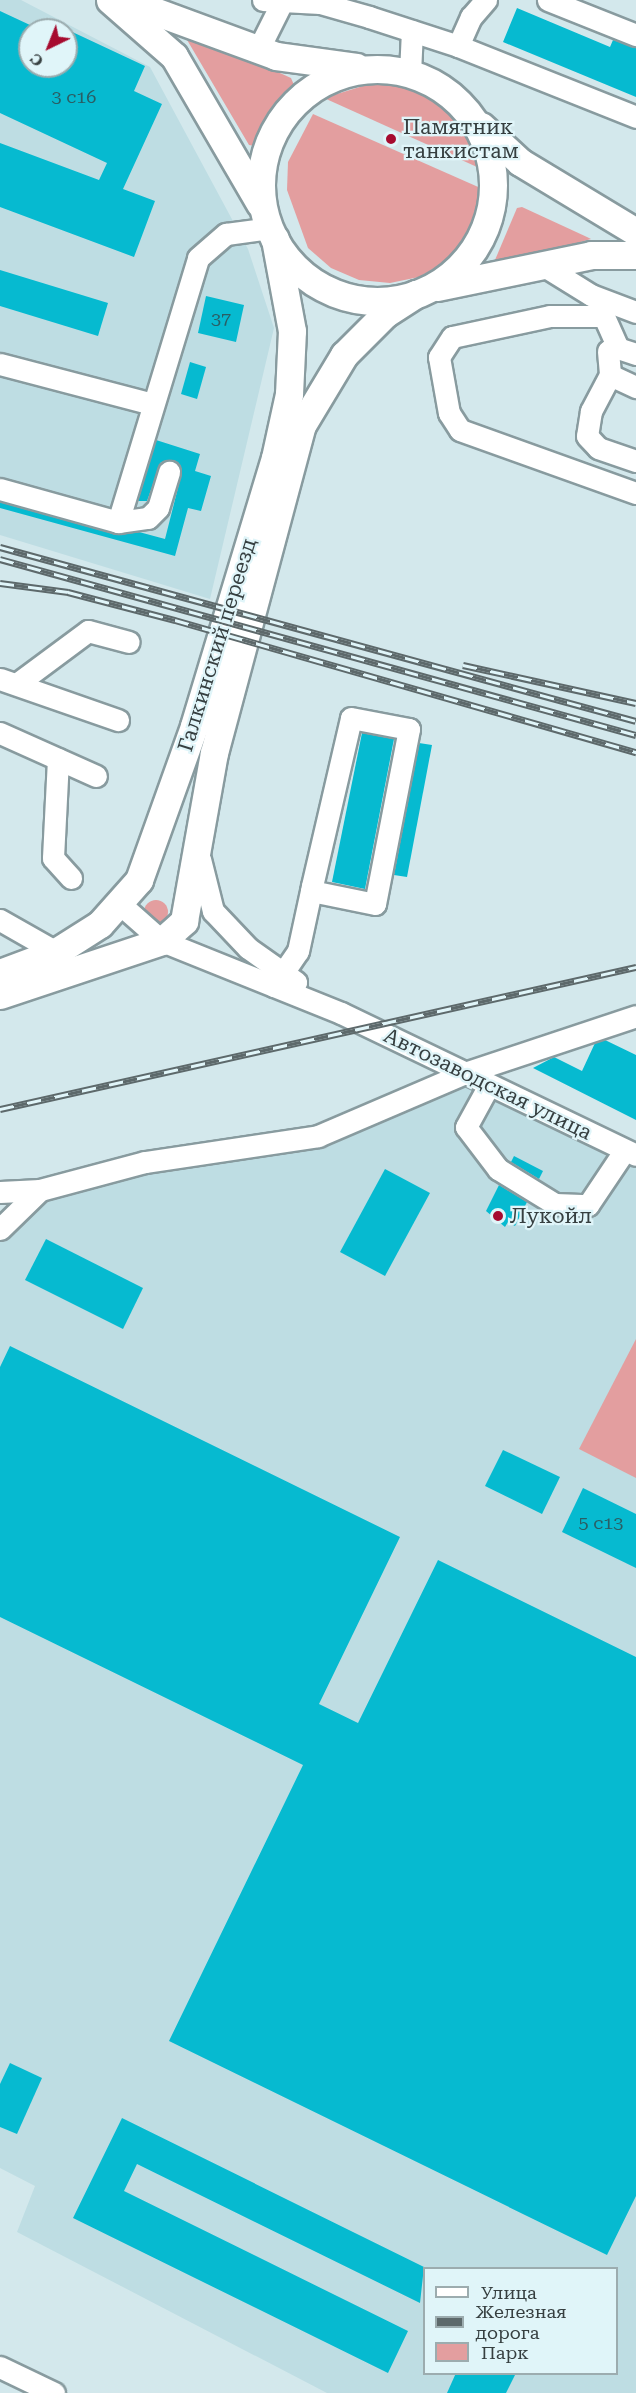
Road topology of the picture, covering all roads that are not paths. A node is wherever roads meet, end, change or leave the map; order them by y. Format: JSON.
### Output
{"nodes":[{"id":1,"x":110,"y":0,"type":"edge"},
{"id":2,"x":124,"y":0,"type":"edge"},
{"id":3,"x":486,"y":0,"type":"edge"},
{"id":4,"x":548,"y":0,"type":"edge"},
{"id":5,"x":275,"y":1,"type":"edge"},
{"id":6,"x":318,"y":2,"type":"edge"},
{"id":7,"x":372,"y":8,"type":"edge"},
{"id":8,"x":412,"y":31,"type":"junction"},
{"id":9,"x":636,"y":35,"type":"edge"},
{"id":10,"x":458,"y":45,"type":"junction"},
{"id":11,"x":258,"y":50,"type":"junction"},
{"id":12,"x":375,"y":68,"type":"junction"},
{"id":13,"x":410,"y":73,"type":"junction"},
{"id":14,"x":636,"y":117,"type":"edge"},
{"id":15,"x":473,"y":119,"type":"junction"},
{"id":16,"x":270,"y":227,"type":"junction"},
{"id":17,"x":636,"y":231,"type":"edge"},
{"id":18,"x":636,"y":255,"type":"edge"},
{"id":19,"x":541,"y":264,"type":"junction"},
{"id":20,"x":426,"y":291,"type":"junction"},
{"id":21,"x":636,"y":312,"type":"edge"},
{"id":22,"x":627,"y":351,"type":"edge"},
{"id":23,"x":0,"y":364,"type":"edge"},
{"id":24,"x":610,"y":375,"type":"junction"},
{"id":25,"x":636,"y":387,"type":"edge"},
{"id":26,"x":153,"y":404,"type":"junction"},
{"id":27,"x":636,"y":461,"type":"edge"},
{"id":28,"x":169,"y":472,"type":"dead end"},
{"id":29,"x":0,"y":489,"type":"edge"},
{"id":30,"x":636,"y":493,"type":"edge"},
{"id":31,"x":118,"y":522,"type":"junction"},
{"id":32,"x":129,"y":642,"type":"dead end"},
{"id":33,"x":9,"y":681,"type":"edge"},
{"id":34,"x":118,"y":720,"type":"dead end"},
{"id":35,"x":0,"y":733,"type":"edge"},
{"id":36,"x":58,"y":759,"type":"junction"},
{"id":37,"x":96,"y":776,"type":"dead end"},
{"id":38,"x":199,"y":836,"type":"junction"},
{"id":39,"x":71,"y":878,"type":"dead end"},
{"id":40,"x":311,"y":891,"type":"junction"},
{"id":41,"x":120,"y":904,"type":"junction"},
{"id":42,"x":0,"y":920,"type":"edge"},
{"id":43,"x":162,"y":941,"type":"junction"},
{"id":44,"x":56,"y":952,"type":"junction"},
{"id":45,"x":117,"y":953,"type":"junction"},
{"id":46,"x":191,"y":955,"type":"junction"},
{"id":47,"x":0,"y":973,"type":"edge"},
{"id":48,"x":280,"y":980,"type":"junction"},
{"id":49,"x":0,"y":995,"type":"edge"},
{"id":50,"x":636,"y":1016,"type":"edge"},
{"id":51,"x":465,"y":1073,"type":"junction"},
{"id":52,"x":489,"y":1085,"type":"junction"},
{"id":53,"x":631,"y":1152,"type":"edge"},
{"id":54,"x":40,"y":1190,"type":"junction"},
{"id":55,"x":0,"y":1192,"type":"edge"},
{"id":56,"x":0,"y":1229,"type":"edge"},
{"id":57,"x":0,"y":2367,"type":"edge"},
{"id":58,"x":54,"y":2393,"type":"edge"}],
"edges":[{"from":1,"to":16,"type":"main road"},
{"from":2,"to":11,"type":"main road"},
{"from":3,"to":10,"type":"street"},
{"from":4,"to":9,"type":"street"},
{"from":5,"to":6,"type":"street"},
{"from":5,"to":11,"type":"street"},
{"from":6,"to":7,"type":"street"},
{"from":7,"to":8,"type":"street"},
{"from":8,"to":10,"type":"street"},
{"from":8,"to":13,"type":"street"},
{"from":10,"to":14,"type":"street"},
{"from":11,"to":12,"type":"main road"},
{"from":12,"to":13,"type":"main road"},
{"from":12,"to":16,"type":"main road"},
{"from":13,"to":15,"type":"main road"},
{"from":15,"to":17,"type":"main road"},
{"from":15,"to":20,"type":"main road"},
{"from":16,"to":20,"type":"main road"},
{"from":16,"to":26,"type":"street"},
{"from":16,"to":41,"type":"main road","name":"Галкинский переезд"},
{"from":18,"to":19,"type":"main road"},
{"from":19,"to":20,"type":"main road"},
{"from":19,"to":21,"type":"street"},
{"from":20,"to":38,"type":"main road"},
{"from":22,"to":24,"type":"street"},
{"from":22,"to":30,"type":"street"},
{"from":23,"to":26,"type":"street"},
{"from":24,"to":25,"type":"street"},
{"from":24,"to":27,"type":"street"},
{"from":26,"to":31,"type":"street"},
{"from":28,"to":31,"type":"street"},
{"from":29,"to":31,"type":"street"},
{"from":32,"to":33,"type":"street"},
{"from":33,"to":34,"type":"street"},
{"from":35,"to":36,"type":"street"},
{"from":36,"to":37,"type":"street"},
{"from":36,"to":39,"type":"street"},
{"from":38,"to":43,"type":"main road"},
{"from":38,"to":48,"type":"street"},
{"from":40,"to":40,"type":"street"},
{"from":40,"to":48,"type":"street"},
{"from":41,"to":43,"type":"street"},
{"from":41,"to":44,"type":"main road","name":"Галкинский переезд"},
{"from":42,"to":44,"type":"street"},
{"from":43,"to":45,"type":"main road"},
{"from":43,"to":46,"type":"street"},
{"from":44,"to":47,"type":"main road","name":"Галкинский переезд"},
{"from":45,"to":46,"type":"street"},
{"from":45,"to":49,"type":"main road"},
{"from":46,"to":48,"type":"street"},
{"from":48,"to":51,"type":"street","name":"Автозаводская улица"},
{"from":50,"to":51,"type":"street"},
{"from":51,"to":52,"type":"street","name":"Автозаводская улица"},
{"from":51,"to":54,"type":"street"},
{"from":52,"to":53,"type":"street","name":"Автозаводская улица"},
{"from":52,"to":53,"type":"street"},
{"from":54,"to":55,"type":"street"},
{"from":54,"to":56,"type":"street"},
{"from":57,"to":58,"type":"street"}]}
